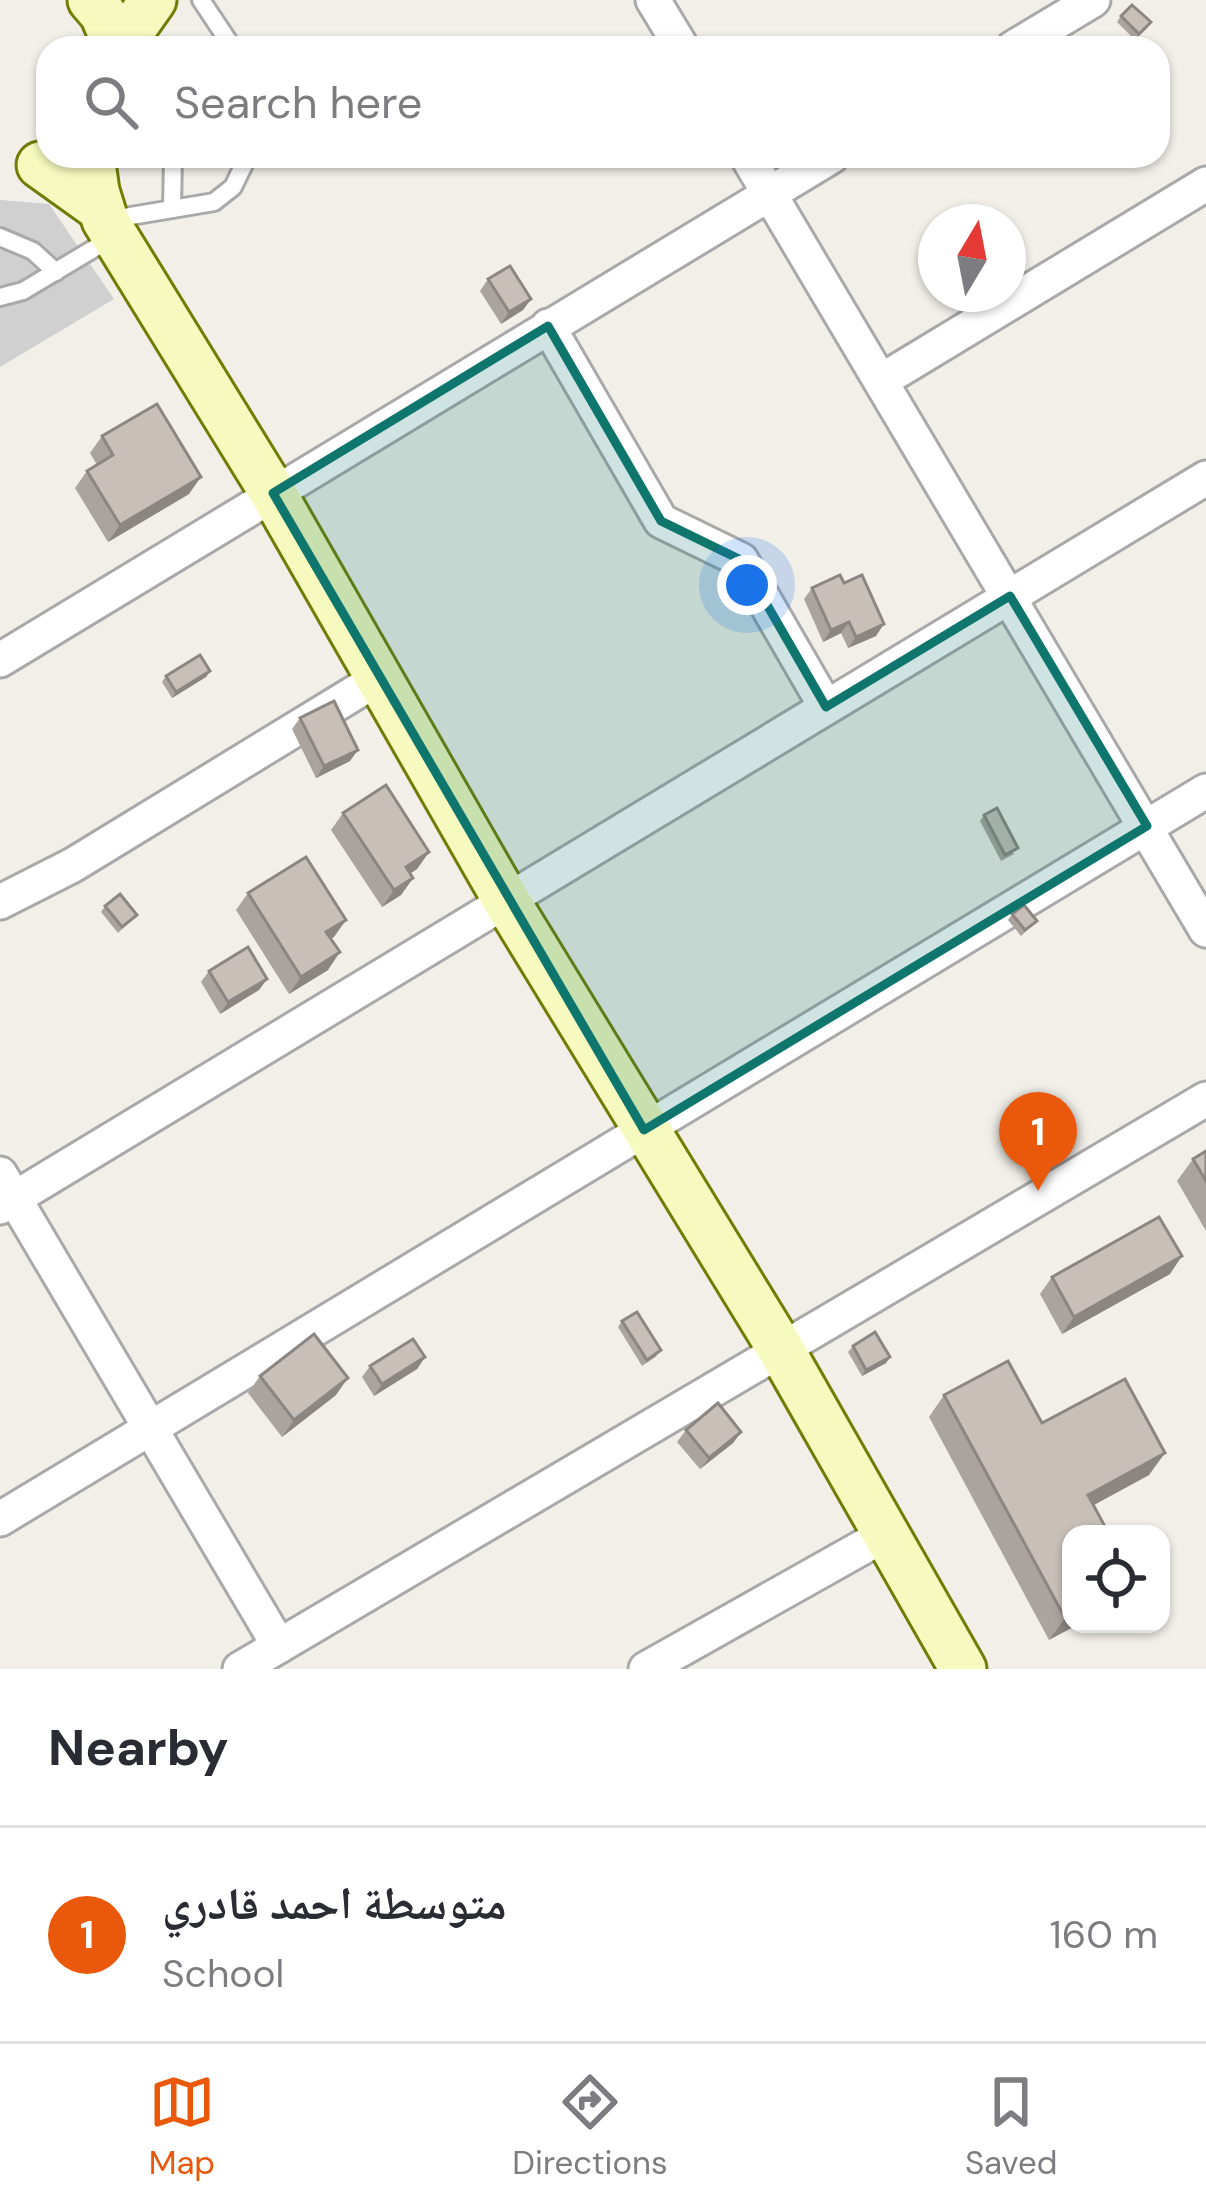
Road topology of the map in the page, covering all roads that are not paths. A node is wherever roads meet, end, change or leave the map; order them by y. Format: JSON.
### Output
{"nodes":[{"id":1,"x":91,"y":0,"type":"edge"},
{"id":2,"x":153,"y":0,"type":"edge"},
{"id":3,"x":201,"y":0,"type":"edge"},
{"id":4,"x":653,"y":0,"type":"edge"},
{"id":5,"x":1094,"y":0,"type":"edge"},
{"id":6,"x":113,"y":36,"type":"edge"},
{"id":7,"x":127,"y":36,"type":"edge"},
{"id":8,"x":222,"y":36,"type":"edge"},
{"id":9,"x":675,"y":36,"type":"edge"},
{"id":10,"x":1033,"y":36,"type":"edge"},
{"id":11,"x":42,"y":168,"type":"edge"},
{"id":12,"x":95,"y":168,"type":"edge"},
{"id":13,"x":173,"y":168,"type":"edge"},
{"id":14,"x":242,"y":168,"type":"edge"},
{"id":15,"x":754,"y":168,"type":"edge"},
{"id":16,"x":812,"y":168,"type":"edge"},
{"id":17,"x":1206,"y":184,"type":"edge"},
{"id":18,"x":770,"y":194,"type":"junction"},
{"id":19,"x":172,"y":209,"type":"junction"},
{"id":20,"x":107,"y":221,"type":"junction"},
{"id":21,"x":0,"y":237,"type":"edge"},
{"id":22,"x":56,"y":272,"type":"junction"},
{"id":23,"x":0,"y":297,"type":"edge"},
{"id":24,"x":548,"y":326,"type":"junction"},
{"id":25,"x":881,"y":381,"type":"junction"},
{"id":26,"x":1206,"y":478,"type":"edge"},
{"id":27,"x":273,"y":493,"type":"junction"},
{"id":28,"x":1010,"y":596,"type":"junction"},
{"id":29,"x":0,"y":660,"type":"edge"},
{"id":30,"x":379,"y":678,"type":"junction"},
{"id":31,"x":826,"y":706,"type":"junction"},
{"id":32,"x":1206,"y":791,"type":"edge"},
{"id":33,"x":1147,"y":826,"type":"junction"},
{"id":34,"x":506,"y":900,"type":"junction"},
{"id":35,"x":0,"y":902,"type":"edge"},
{"id":36,"x":1206,"y":930,"type":"edge"},
{"id":37,"x":1206,"y":1099,"type":"edge"},
{"id":38,"x":644,"y":1130,"type":"junction"},
{"id":39,"x":5,"y":1193,"type":"edge"},
{"id":40,"x":780,"y":1348,"type":"junction"},
{"id":41,"x":150,"y":1428,"type":"junction"},
{"id":42,"x":0,"y":1519,"type":"edge"},
{"id":43,"x":886,"y":1534,"type":"junction"},
{"id":44,"x":278,"y":1646,"type":"junction"},
{"id":45,"x":706,"y":1654,"type":"edge"},
{"id":46,"x":240,"y":1669,"type":"edge"},
{"id":47,"x":646,"y":1669,"type":"edge"},
{"id":48,"x":963,"y":1669,"type":"edge"}],
"edges":[{"from":1,"to":6,"type":"street"},
{"from":2,"to":7,"type":"street"},
{"from":3,"to":8,"type":"lane"},
{"from":4,"to":9,"type":"street"},
{"from":5,"to":10,"type":"street"},
{"from":11,"to":20,"type":"street"},
{"from":12,"to":20,"type":"street"},
{"from":13,"to":19,"type":"lane"},
{"from":14,"to":19,"type":"lane"},
{"from":15,"to":18,"type":"street"},
{"from":16,"to":18,"type":"street"},
{"from":17,"to":25,"type":"street"},
{"from":18,"to":24,"type":"street"},
{"from":18,"to":25,"type":"street"},
{"from":19,"to":20,"type":"lane"},
{"from":20,"to":22,"type":"lane"},
{"from":20,"to":27,"type":"street"},
{"from":21,"to":22,"type":"lane"},
{"from":22,"to":23,"type":"lane"},
{"from":24,"to":27,"type":"street"},
{"from":24,"to":31,"type":"street"},
{"from":25,"to":28,"type":"street"},
{"from":26,"to":28,"type":"street"},
{"from":27,"to":29,"type":"street"},
{"from":27,"to":30,"type":"street"},
{"from":28,"to":31,"type":"street"},
{"from":28,"to":33,"type":"street"},
{"from":30,"to":34,"type":"street"},
{"from":30,"to":35,"type":"street"},
{"from":31,"to":34,"type":"street"},
{"from":32,"to":33,"type":"street"},
{"from":33,"to":36,"type":"street"},
{"from":33,"to":38,"type":"street"},
{"from":34,"to":38,"type":"street"},
{"from":34,"to":39,"type":"street"},
{"from":37,"to":40,"type":"street"},
{"from":38,"to":40,"type":"street"},
{"from":38,"to":41,"type":"street"},
{"from":39,"to":41,"type":"street"},
{"from":40,"to":43,"type":"street"},
{"from":40,"to":44,"type":"street"},
{"from":41,"to":42,"type":"street"},
{"from":41,"to":44,"type":"street"},
{"from":43,"to":45,"type":"street"},
{"from":43,"to":48,"type":"street"},
{"from":44,"to":46,"type":"street"},
{"from":45,"to":47,"type":"street"}]}
